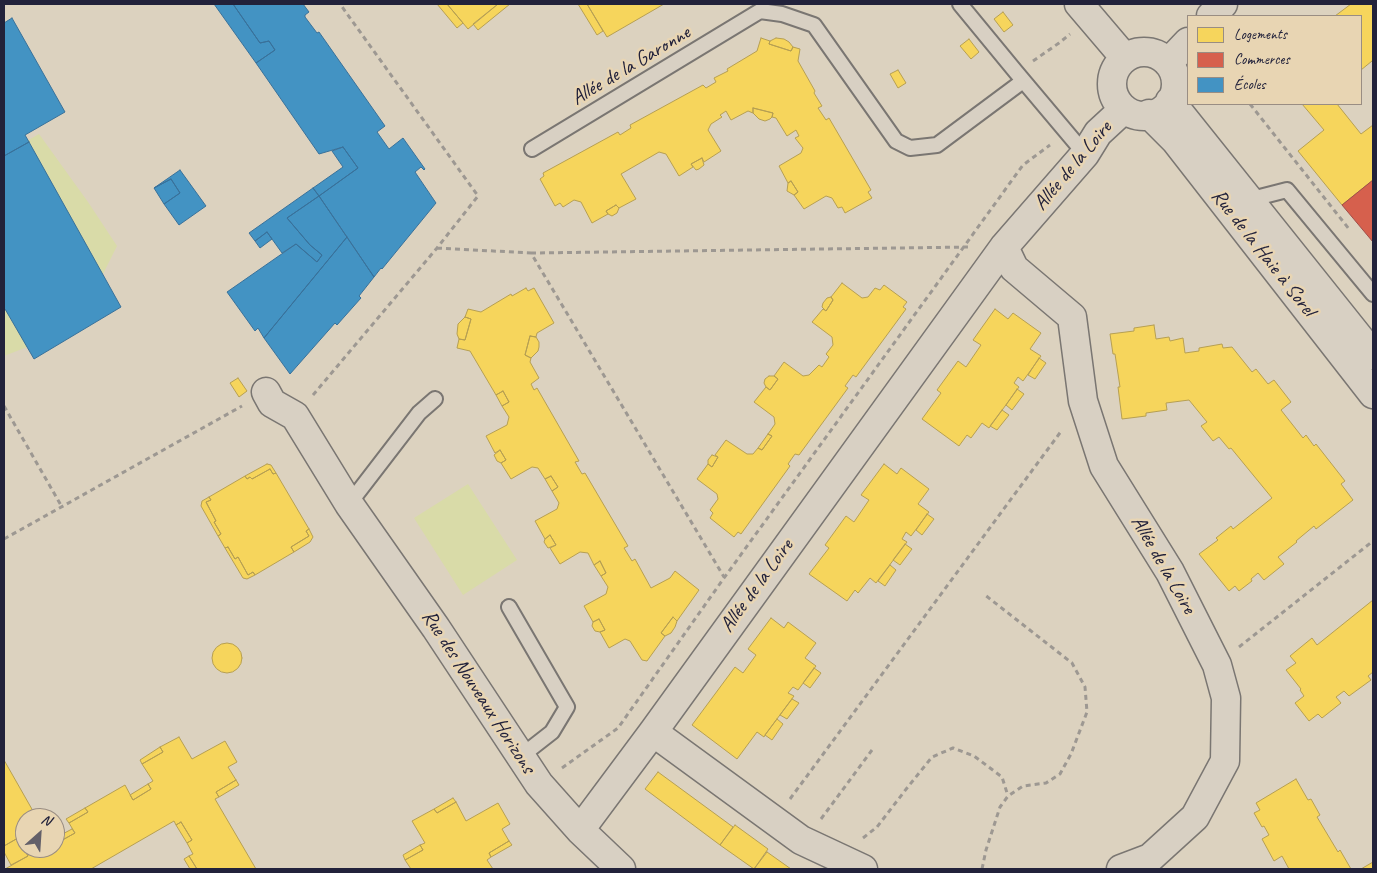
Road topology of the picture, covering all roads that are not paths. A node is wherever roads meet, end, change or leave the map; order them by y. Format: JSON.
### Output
{"nodes":[{"id":1,"x":960,"y":4,"type":"edge"},
{"id":2,"x":1223,"y":4,"type":"edge"},
{"id":3,"x":1085,"y":10,"type":"edge"},
{"id":4,"x":1212,"y":15,"type":"edge"},
{"id":5,"x":1187,"y":43,"type":"edge"},
{"id":6,"x":1125,"y":58,"type":"junction"},
{"id":7,"x":1168,"y":63,"type":"junction"},
{"id":8,"x":1019,"y":77,"type":"junction"},
{"id":9,"x":1148,"y":108,"type":"junction"},
{"id":10,"x":532,"y":149,"type":"dead end"},
{"id":11,"x":1085,"y":154,"type":"junction"},
{"id":12,"x":1248,"y":200,"type":"junction"},
{"id":13,"x":1004,"y":247,"type":"junction"},
{"id":14,"x":1373,"y":294,"type":"edge"},
{"id":15,"x":1373,"y":355,"type":"edge"},
{"id":16,"x":266,"y":392,"type":"road end"},
{"id":17,"x":1373,"y":394,"type":"edge"},
{"id":18,"x":435,"y":399,"type":"dead end"},
{"id":19,"x":349,"y":504,"type":"junction"},
{"id":20,"x":509,"y":607,"type":"dead end"},
{"id":21,"x":653,"y":732,"type":"junction"},
{"id":22,"x":520,"y":757,"type":"junction"},
{"id":23,"x":580,"y":830,"type":"junction"},
{"id":24,"x":621,"y":869,"type":"edge"},
{"id":25,"x":863,"y":869,"type":"edge"},
{"id":26,"x":1121,"y":869,"type":"edge"}],
"edges":[{"from":1,"to":8,"type":"lane"},
{"from":2,"to":4,"type":"street"},
{"from":3,"to":6,"type":"street"},
{"from":5,"to":7,"type":"street"},
{"from":6,"to":7,"type":"street"},
{"from":6,"to":9,"type":"street"},
{"from":7,"to":9,"type":"street"},
{"from":8,"to":10,"type":"lane","name":"Allée de la Garonne"},
{"from":8,"to":11,"type":"lane"},
{"from":9,"to":11,"type":"street","name":"Allée de la Loire"},
{"from":9,"to":12,"type":"street","name":"Rue de la Haie à Sorel"},
{"from":9,"to":17,"type":"street","name":"Rue de la Haie à Sorel"},
{"from":11,"to":13,"type":"street","name":"Allée de la Loire"},
{"from":12,"to":14,"type":"lane"},
{"from":12,"to":15,"type":"street","name":"Rue de la Haie à Sorel"},
{"from":13,"to":21,"type":"street","name":"Allée de la Loire"},
{"from":13,"to":26,"type":"street","name":"Allée de la Loire"},
{"from":16,"to":19,"type":"street","name":"Rue des Nouveaux Horizons"},
{"from":18,"to":19,"type":"lane"},
{"from":19,"to":22,"type":"street","name":"Rue des Nouveaux Horizons"},
{"from":20,"to":22,"type":"lane"},
{"from":21,"to":23,"type":"street","name":"Allée de la Loire"},
{"from":21,"to":25,"type":"street"},
{"from":22,"to":23,"type":"street","name":"Rue des Nouveaux Horizons"},
{"from":23,"to":24,"type":"street","name":"Rue des Nouveaux Horizons"}]}
